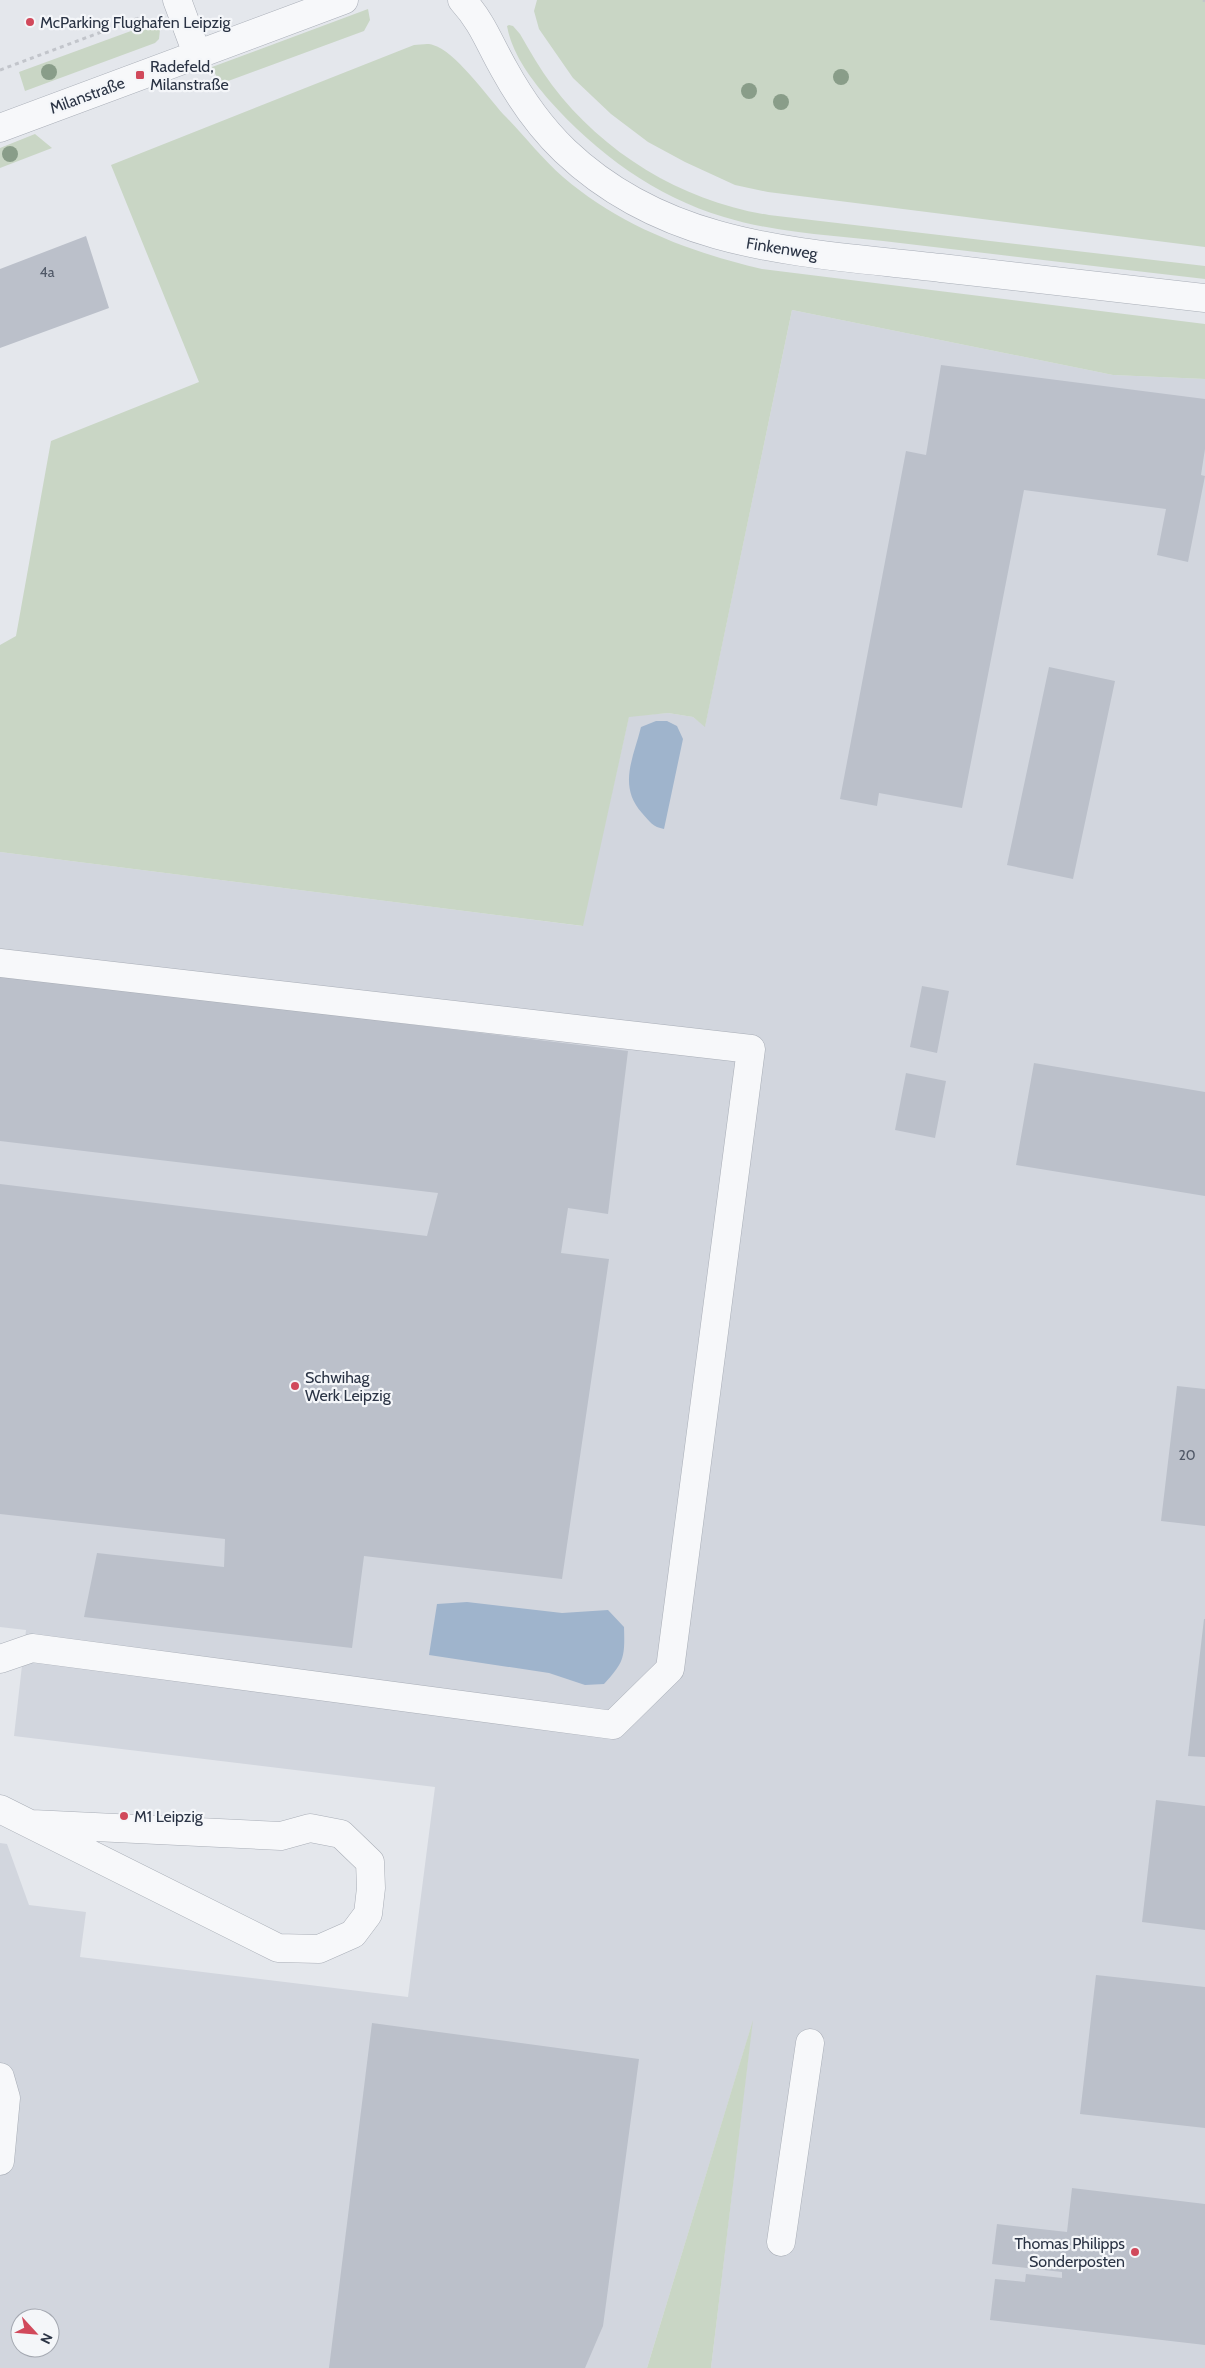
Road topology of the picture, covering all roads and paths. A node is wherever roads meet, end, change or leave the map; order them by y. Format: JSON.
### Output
{"nodes":[{"id":1,"x":344,"y":0,"type":"edge"},
{"id":2,"x":462,"y":0,"type":"edge"},
{"id":3,"x":178,"y":2,"type":"edge"},
{"id":4,"x":197,"y":54,"type":"junction"},
{"id":5,"x":0,"y":70,"type":"edge"},
{"id":6,"x":0,"y":128,"type":"edge"},
{"id":7,"x":1205,"y":298,"type":"edge"},
{"id":8,"x":0,"y":963,"type":"edge"},
{"id":9,"x":0,"y":1659,"type":"edge"},
{"id":10,"x":0,"y":1809,"type":"edge"},
{"id":11,"x":32,"y":1824,"type":"junction"},
{"id":12,"x":810,"y":2043,"type":"dead end"},
{"id":13,"x":0,"y":2077,"type":"edge"},
{"id":14,"x":0,"y":2161,"type":"edge"},
{"id":15,"x":781,"y":2242,"type":"dead end"}],
"edges":[{"from":1,"to":4,"type":"street","name":"Milanstraße"},
{"from":2,"to":7,"type":"street","name":"Finkenweg"},
{"from":3,"to":4,"type":"street"},
{"from":3,"to":5,"type":"path"},
{"from":4,"to":6,"type":"street","name":"Milanstraße"},
{"from":8,"to":9,"type":"street"},
{"from":10,"to":11,"type":"street"},
{"from":11,"to":11,"type":"street"},
{"from":12,"to":15,"type":"street"},
{"from":13,"to":14,"type":"street"}]}
